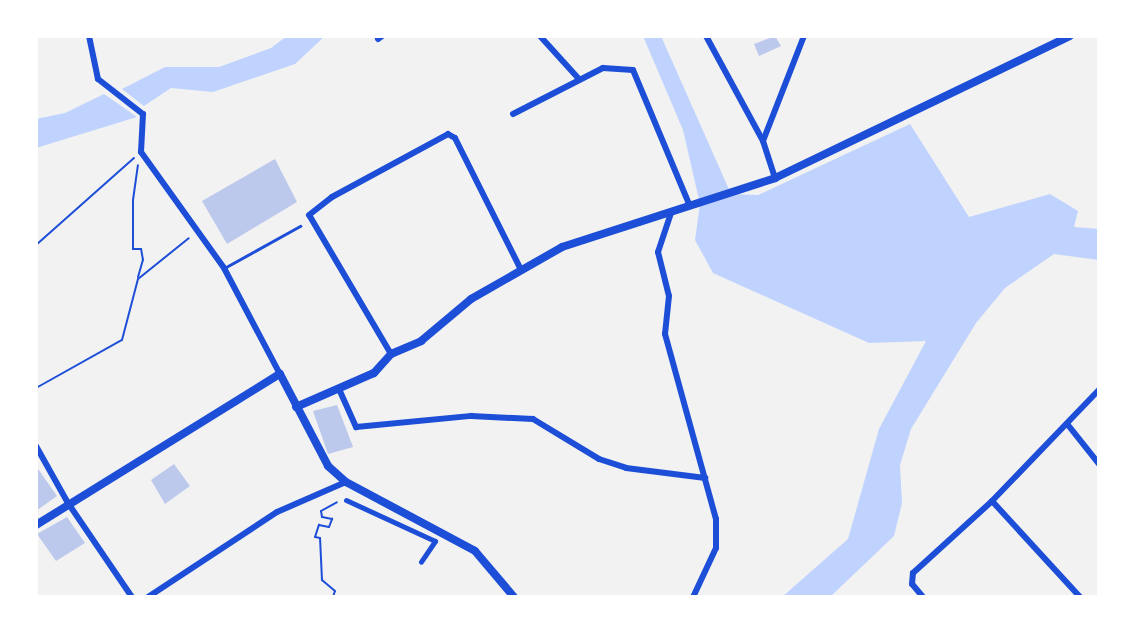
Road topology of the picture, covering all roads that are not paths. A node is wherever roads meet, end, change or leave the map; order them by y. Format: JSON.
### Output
{"nodes":[{"id":1,"x":89,"y":36,"type":"edge"},
{"id":2,"x":540,"y":36,"type":"edge"},
{"id":3,"x":706,"y":36,"type":"edge"},
{"id":4,"x":804,"y":36,"type":"edge"},
{"id":5,"x":1070,"y":36,"type":"edge"},
{"id":6,"x":579,"y":79,"type":"junction"},
{"id":7,"x":513,"y":114,"type":"dead end"},
{"id":8,"x":763,"y":141,"type":"junction"},
{"id":9,"x":775,"y":178,"type":"junction"},
{"id":10,"x":695,"y":205,"type":"junction"},
{"id":11,"x":671,"y":213,"type":"junction"},
{"id":12,"x":300,"y":226,"type":"dead end"},
{"id":13,"x":224,"y":268,"type":"junction"},
{"id":14,"x":520,"y":268,"type":"junction"},
{"id":15,"x":391,"y":354,"type":"junction"},
{"id":16,"x":280,"y":374,"type":"junction"},
{"id":17,"x":339,"y":389,"type":"junction"},
{"id":18,"x":1099,"y":390,"type":"edge"},
{"id":19,"x":296,"y":407,"type":"junction"},
{"id":20,"x":1068,"y":425,"type":"junction"},
{"id":21,"x":36,"y":446,"type":"edge"},
{"id":22,"x":1099,"y":464,"type":"edge"},
{"id":23,"x":705,"y":478,"type":"junction"},
{"id":24,"x":346,"y":482,"type":"junction"},
{"id":25,"x":346,"y":500,"type":"road end"},
{"id":26,"x":992,"y":501,"type":"junction"},
{"id":27,"x":68,"y":503,"type":"junction"},
{"id":28,"x":36,"y":525,"type":"edge"},
{"id":29,"x":421,"y":562,"type":"dead end"},
{"id":30,"x":132,"y":597,"type":"edge"},
{"id":31,"x":148,"y":597,"type":"edge"},
{"id":32,"x":514,"y":597,"type":"edge"},
{"id":33,"x":693,"y":597,"type":"edge"},
{"id":34,"x":923,"y":597,"type":"edge"},
{"id":35,"x":1080,"y":597,"type":"edge"}],
"edges":[{"from":1,"to":13,"type":"street"},
{"from":2,"to":6,"type":"street"},
{"from":3,"to":8,"type":"street"},
{"from":4,"to":8,"type":"street"},
{"from":5,"to":9,"type":"street"},
{"from":6,"to":7,"type":"street"},
{"from":6,"to":10,"type":"street"},
{"from":8,"to":9,"type":"street"},
{"from":9,"to":10,"type":"street"},
{"from":10,"to":11,"type":"street"},
{"from":11,"to":14,"type":"street"},
{"from":11,"to":23,"type":"street"},
{"from":12,"to":13,"type":"lane"},
{"from":13,"to":16,"type":"street"},
{"from":14,"to":15,"type":"street"},
{"from":14,"to":15,"type":"street"},
{"from":15,"to":17,"type":"street"},
{"from":16,"to":19,"type":"street"},
{"from":16,"to":27,"type":"street"},
{"from":17,"to":19,"type":"street"},
{"from":17,"to":23,"type":"street"},
{"from":18,"to":20,"type":"street"},
{"from":19,"to":24,"type":"street"},
{"from":20,"to":22,"type":"street"},
{"from":20,"to":26,"type":"street"},
{"from":21,"to":27,"type":"street"},
{"from":23,"to":33,"type":"street"},
{"from":24,"to":31,"type":"street"},
{"from":24,"to":32,"type":"street"},
{"from":25,"to":29,"type":"street"},
{"from":26,"to":34,"type":"street"},
{"from":26,"to":35,"type":"street"},
{"from":27,"to":28,"type":"street"},
{"from":27,"to":30,"type":"street"}]}
